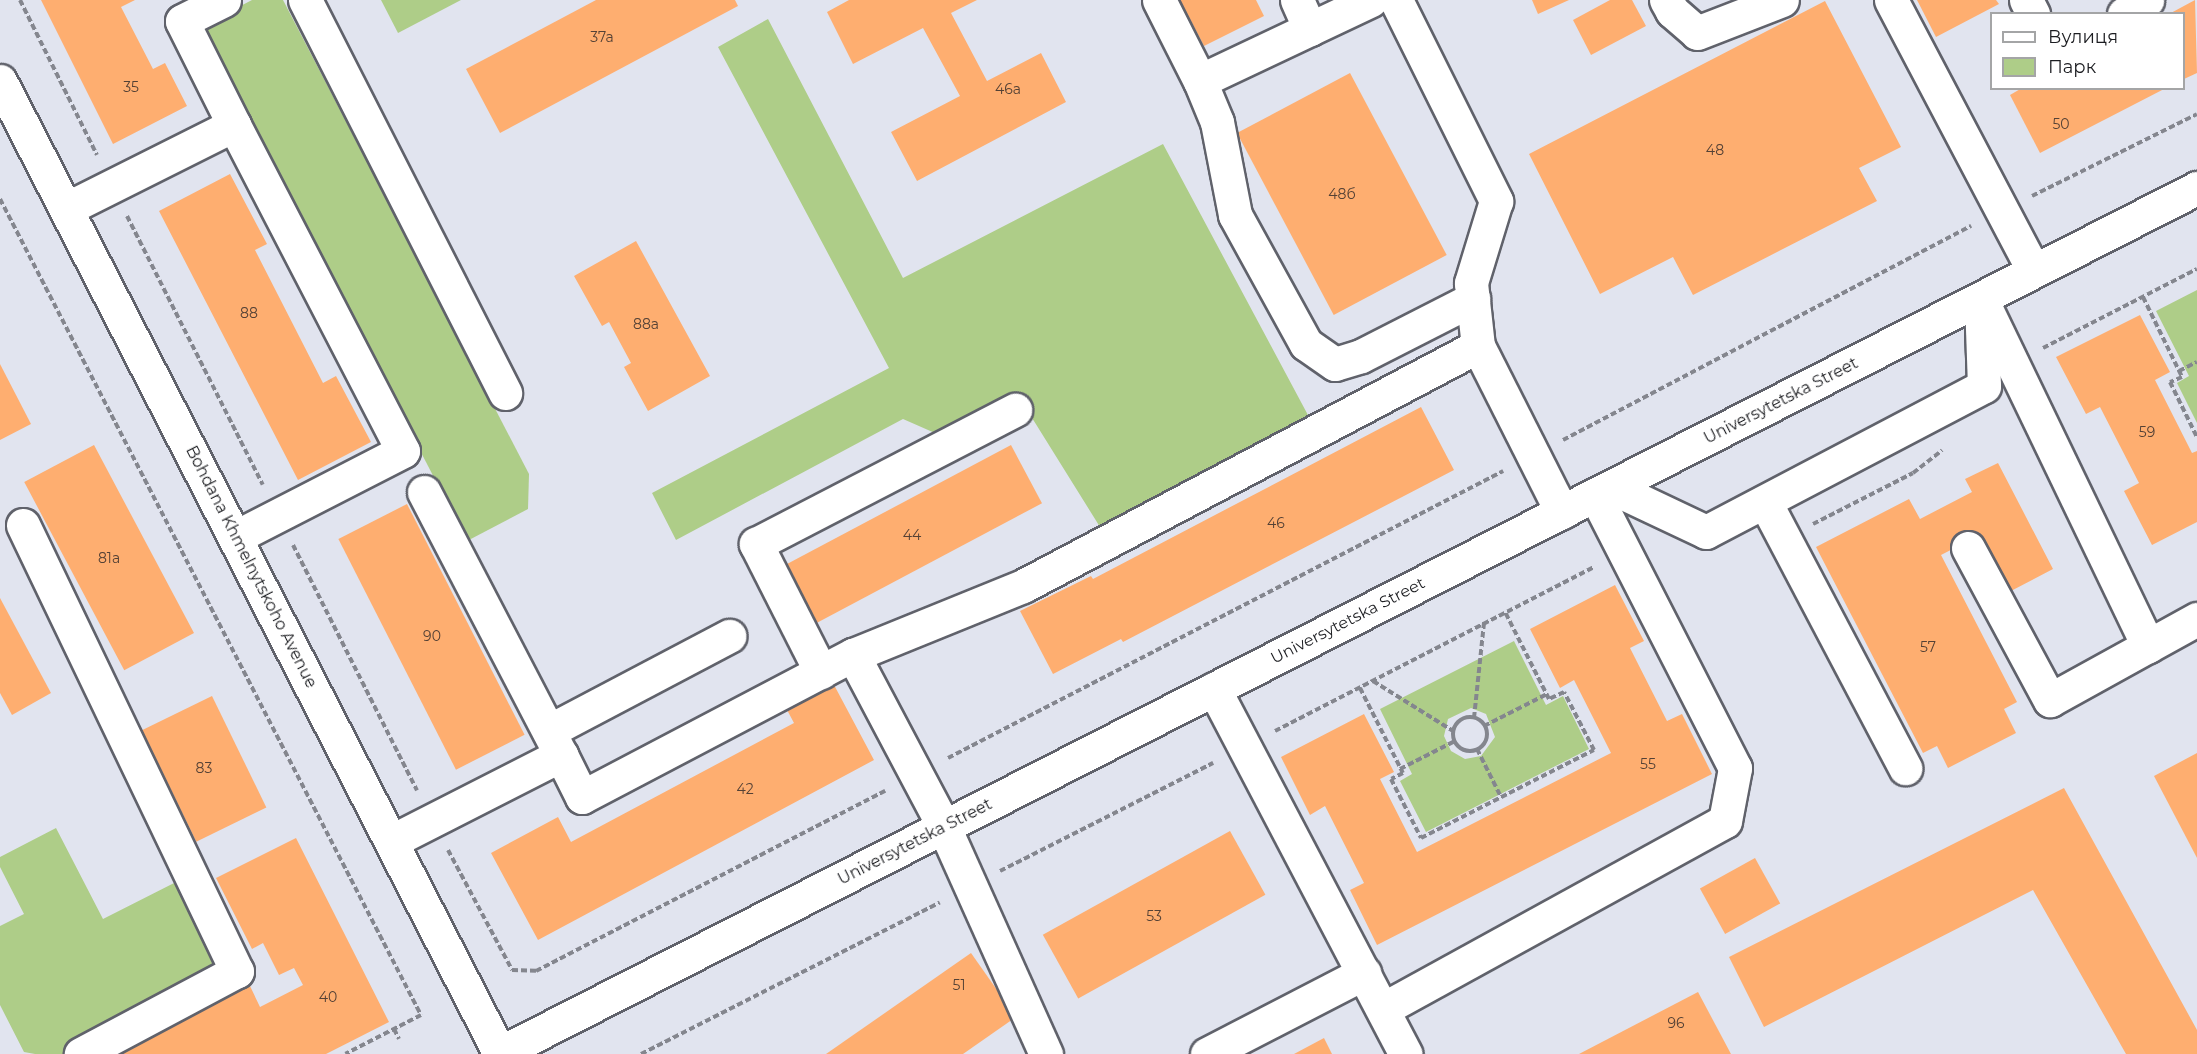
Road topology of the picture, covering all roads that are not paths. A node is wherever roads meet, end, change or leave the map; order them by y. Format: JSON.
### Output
{"nodes":[{"id":1,"x":224,"y":0,"type":"edge"},
{"id":2,"x":304,"y":0,"type":"edge"},
{"id":3,"x":1159,"y":0,"type":"edge"},
{"id":4,"x":1371,"y":0,"type":"edge"},
{"id":5,"x":1396,"y":0,"type":"edge"},
{"id":6,"x":1666,"y":0,"type":"edge"},
{"id":7,"x":1782,"y":0,"type":"edge"},
{"id":8,"x":1891,"y":0,"type":"edge"},
{"id":9,"x":2147,"y":0,"type":"edge"},
{"id":10,"x":2127,"y":12,"type":"edge"},
{"id":11,"x":1304,"y":14,"type":"edge"},
{"id":12,"x":0,"y":81,"type":"edge"},
{"id":13,"x":1200,"y":81,"type":"junction"},
{"id":14,"x":234,"y":124,"type":"junction"},
{"id":15,"x":2197,"y":188,"type":"edge"},
{"id":16,"x":66,"y":209,"type":"junction"},
{"id":17,"x":2034,"y":272,"type":"junction"},
{"id":18,"x":1473,"y":298,"type":"junction"},
{"id":19,"x":1981,"y":299,"type":"junction"},
{"id":20,"x":1478,"y":346,"type":"junction"},
{"id":21,"x":505,"y":393,"type":"dead end"},
{"id":22,"x":1015,"y":410,"type":"dead end"},
{"id":23,"x":1603,"y":491,"type":"junction"},
{"id":24,"x":424,"y":492,"type":"dead end"},
{"id":25,"x":1765,"y":502,"type":"junction"},
{"id":26,"x":1562,"y":512,"type":"junction"},
{"id":27,"x":23,"y":525,"type":"dead end"},
{"id":28,"x":236,"y":537,"type":"junction"},
{"id":29,"x":1968,"y":548,"type":"dead end"},
{"id":30,"x":2197,"y":619,"type":"edge"},
{"id":31,"x":729,"y":636,"type":"dead end"},
{"id":32,"x":2148,"y":646,"type":"junction"},
{"id":33,"x":853,"y":655,"type":"junction"},
{"id":34,"x":821,"y":672,"type":"junction"},
{"id":35,"x":1214,"y":689,"type":"junction"},
{"id":36,"x":555,"y":743,"type":"junction"},
{"id":37,"x":1905,"y":768,"type":"dead end"},
{"id":38,"x":944,"y":827,"type":"junction"},
{"id":39,"x":392,"y":841,"type":"junction"},
{"id":40,"x":1364,"y":974,"type":"junction"},
{"id":41,"x":1383,"y":1009,"type":"junction"},
{"id":42,"x":81,"y":1054,"type":"edge"},
{"id":43,"x":499,"y":1054,"type":"edge"},
{"id":44,"x":1046,"y":1054,"type":"edge"},
{"id":45,"x":1207,"y":1054,"type":"edge"},
{"id":46,"x":1406,"y":1054,"type":"edge"}],
"edges":[{"from":1,"to":14,"type":"main road"},
{"from":2,"to":21,"type":"main road"},
{"from":3,"to":13,"type":"main road"},
{"from":4,"to":11,"type":"main road"},
{"from":5,"to":18,"type":"main road"},
{"from":6,"to":7,"type":"main road"},
{"from":8,"to":17,"type":"main road"},
{"from":9,"to":10,"type":"main road"},
{"from":11,"to":13,"type":"main road"},
{"from":12,"to":16,"type":"main road","name":"Bohdana Khmelnytskoho Avenue"},
{"from":13,"to":18,"type":"main road"},
{"from":14,"to":16,"type":"main road"},
{"from":14,"to":28,"type":"main road"},
{"from":15,"to":17,"type":"main road","name":"Universytetska Street"},
{"from":16,"to":28,"type":"main road","name":"Bohdana Khmelnytskoho Avenue"},
{"from":17,"to":19,"type":"main road","name":"Universytetska Street"},
{"from":18,"to":20,"type":"main road"},
{"from":19,"to":23,"type":"main road","name":"Universytetska Street"},
{"from":19,"to":25,"type":"main road"},
{"from":19,"to":32,"type":"main road"},
{"from":20,"to":26,"type":"main road"},
{"from":20,"to":33,"type":"main road"},
{"from":22,"to":34,"type":"main road"},
{"from":23,"to":25,"type":"main road"},
{"from":23,"to":26,"type":"main road","name":"Universytetska Street"},
{"from":23,"to":41,"type":"main road"},
{"from":24,"to":36,"type":"main road"},
{"from":25,"to":37,"type":"main road"},
{"from":26,"to":35,"type":"main road","name":"Universytetska Street"},
{"from":27,"to":42,"type":"main road"},
{"from":28,"to":39,"type":"main road","name":"Bohdana Khmelnytskoho Avenue"},
{"from":29,"to":32,"type":"main road"},
{"from":30,"to":32,"type":"main road"},
{"from":31,"to":36,"type":"main road"},
{"from":33,"to":34,"type":"main road"},
{"from":33,"to":38,"type":"main road"},
{"from":34,"to":36,"type":"main road"},
{"from":35,"to":38,"type":"main road","name":"Universytetska Street"},
{"from":35,"to":40,"type":"main road"},
{"from":36,"to":39,"type":"main road"},
{"from":38,"to":43,"type":"main road","name":"Universytetska Street"},
{"from":38,"to":44,"type":"main road"},
{"from":39,"to":43,"type":"main road","name":"Bohdana Khmelnytskoho Avenue"},
{"from":40,"to":41,"type":"main road"},
{"from":40,"to":45,"type":"main road"},
{"from":41,"to":46,"type":"main road"}]}
